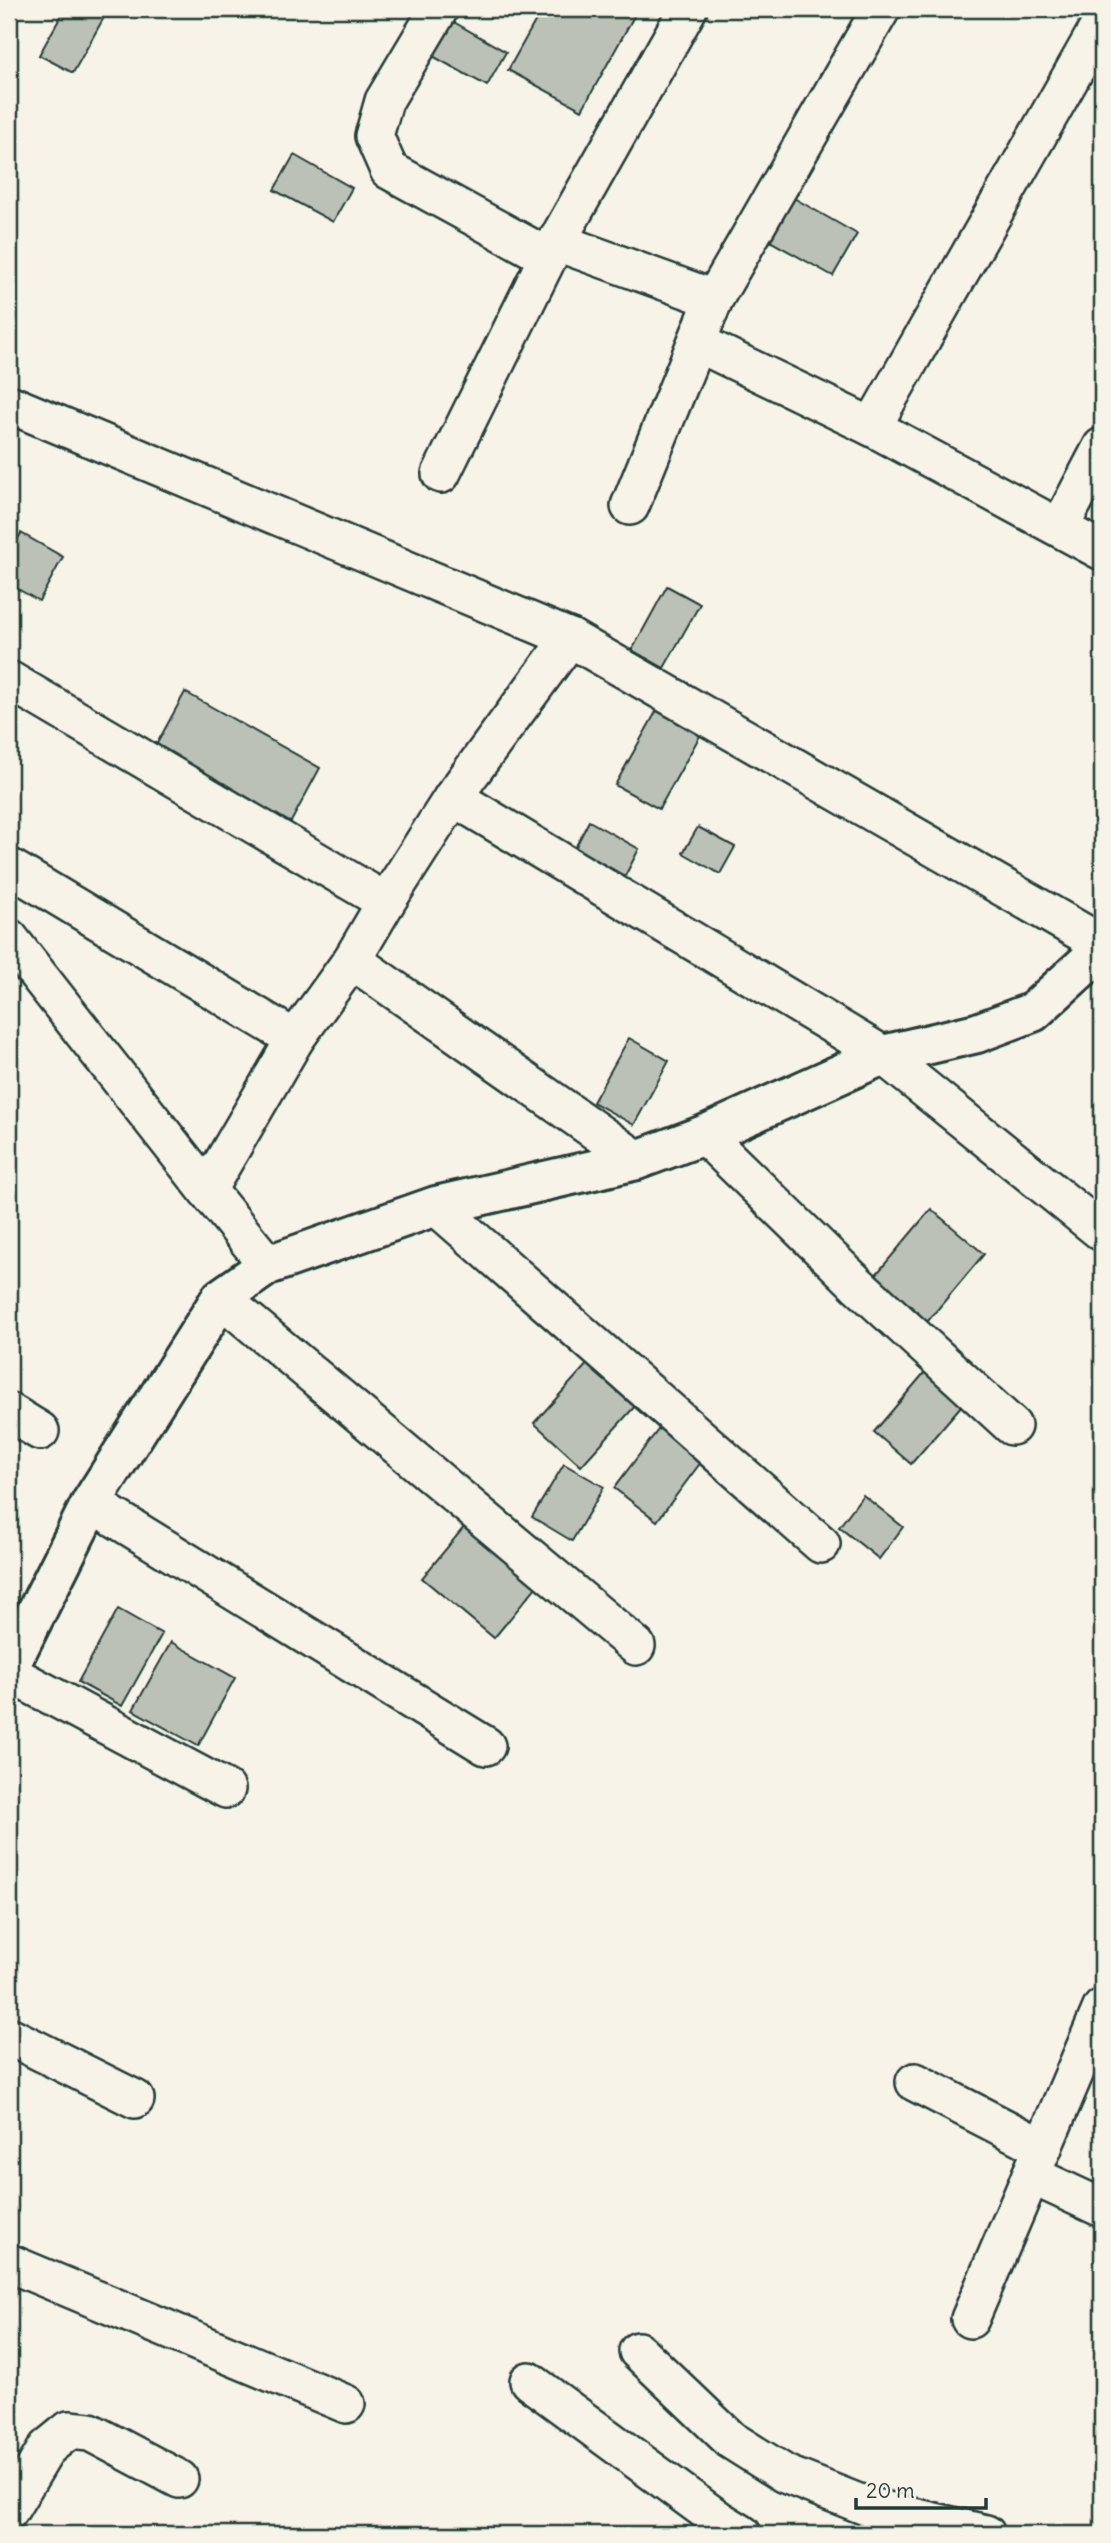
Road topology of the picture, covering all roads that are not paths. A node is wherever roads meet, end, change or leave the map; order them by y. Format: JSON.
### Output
{"nodes":[{"id":1,"x":439,"y":9,"type":"edge"},
{"id":2,"x":688,"y":9,"type":"edge"},
{"id":3,"x":881,"y":9,"type":"edge"},
{"id":4,"x":1102,"y":22,"type":"edge"},
{"id":5,"x":553,"y":249,"type":"junction"},
{"id":6,"x":714,"y":299,"type":"junction"},
{"id":7,"x":698,"y":343,"type":"junction"},
{"id":8,"x":9,"y":404,"type":"edge"},
{"id":9,"x":872,"y":427,"type":"junction"},
{"id":10,"x":1102,"y":447,"type":"edge"},
{"id":11,"x":442,"y":474,"type":"dead end"},
{"id":12,"x":630,"y":506,"type":"dead end"},
{"id":13,"x":1060,"y":527,"type":"junction"},
{"id":14,"x":1102,"y":551,"type":"edge"},
{"id":15,"x":569,"y":638,"type":"junction"},
{"id":16,"x":9,"y":680,"type":"edge"},
{"id":17,"x":453,"y":797,"type":"junction"},
{"id":18,"x":9,"y":867,"type":"edge"},
{"id":19,"x":386,"y":902,"type":"junction"},
{"id":20,"x":9,"y":938,"type":"edge"},
{"id":21,"x":1102,"y":947,"type":"edge"},
{"id":22,"x":352,"y":960,"type":"junction"},
{"id":23,"x":295,"y":1039,"type":"junction"},
{"id":24,"x":883,"y":1055,"type":"junction"},
{"id":25,"x":704,"y":1135,"type":"junction"},
{"id":26,"x":637,"y":1160,"type":"junction"},
{"id":27,"x":206,"y":1190,"type":"junction"},
{"id":28,"x":436,"y":1206,"type":"junction"},
{"id":29,"x":1102,"y":1232,"type":"edge"},
{"id":30,"x":268,"y":1265,"type":"junction"},
{"id":31,"x":221,"y":1298,"type":"junction"},
{"id":32,"x":9,"y":1412,"type":"edge"},
{"id":33,"x":1012,"y":1426,"type":"dead end"},
{"id":34,"x":40,"y":1431,"type":"dead end"},
{"id":35,"x":91,"y":1503,"type":"junction"},
{"id":36,"x":821,"y":1544,"type":"dead end"},
{"id":37,"x":636,"y":1646,"type":"dead end"},
{"id":38,"x":9,"y":1667,"type":"edge"},
{"id":39,"x":9,"y":1673,"type":"edge"},
{"id":40,"x":486,"y":1746,"type":"dead end"},
{"id":41,"x":226,"y":1789,"type":"dead end"},
{"id":42,"x":1101,"y":2016,"type":"edge"},
{"id":43,"x":9,"y":2036,"type":"edge"},
{"id":44,"x":915,"y":2082,"type":"dead end"},
{"id":45,"x":135,"y":2099,"type":"dead end"},
{"id":46,"x":1037,"y":2161,"type":"junction"},
{"id":47,"x":1102,"y":2208,"type":"edge"},
{"id":48,"x":9,"y":2263,"type":"edge"},
{"id":49,"x":970,"y":2319,"type":"dead end"},
{"id":50,"x":638,"y":2351,"type":"dead end"},
{"id":51,"x":529,"y":2381,"type":"dead end"},
{"id":52,"x":346,"y":2404,"type":"dead end"},
{"id":53,"x":179,"y":2479,"type":"dead end"},
{"id":54,"x":9,"y":2511,"type":"edge"},
{"id":55,"x":742,"y":2534,"type":"edge"},
{"id":56,"x":986,"y":2534,"type":"edge"}],
"edges":[{"from":1,"to":5,"type":"street"},
{"from":2,"to":5,"type":"street"},
{"from":3,"to":6,"type":"street"},
{"from":4,"to":9,"type":"street"},
{"from":5,"to":6,"type":"street"},
{"from":5,"to":11,"type":"street"},
{"from":6,"to":7,"type":"street"},
{"from":7,"to":9,"type":"street"},
{"from":7,"to":12,"type":"street"},
{"from":8,"to":15,"type":"street"},
{"from":9,"to":13,"type":"street"},
{"from":10,"to":13,"type":"street"},
{"from":13,"to":14,"type":"street"},
{"from":15,"to":17,"type":"street"},
{"from":15,"to":21,"type":"street"},
{"from":16,"to":19,"type":"street"},
{"from":17,"to":19,"type":"street"},
{"from":17,"to":24,"type":"street"},
{"from":18,"to":23,"type":"street"},
{"from":19,"to":22,"type":"street"},
{"from":20,"to":27,"type":"street"},
{"from":21,"to":24,"type":"street"},
{"from":22,"to":23,"type":"street"},
{"from":22,"to":26,"type":"street"},
{"from":23,"to":27,"type":"street"},
{"from":24,"to":25,"type":"street"},
{"from":24,"to":29,"type":"street"},
{"from":25,"to":26,"type":"street"},
{"from":25,"to":33,"type":"street"},
{"from":26,"to":28,"type":"street"},
{"from":27,"to":30,"type":"street"},
{"from":28,"to":30,"type":"street"},
{"from":28,"to":36,"type":"street"},
{"from":30,"to":31,"type":"street"},
{"from":31,"to":35,"type":"street"},
{"from":31,"to":37,"type":"street"},
{"from":32,"to":34,"type":"street"},
{"from":35,"to":38,"type":"street"},
{"from":35,"to":40,"type":"street"},
{"from":39,"to":41,"type":"street"},
{"from":42,"to":46,"type":"street"},
{"from":43,"to":45,"type":"street"},
{"from":44,"to":46,"type":"street"},
{"from":46,"to":47,"type":"street"},
{"from":46,"to":49,"type":"street"},
{"from":48,"to":52,"type":"street"},
{"from":50,"to":56,"type":"street"},
{"from":51,"to":55,"type":"street"},
{"from":53,"to":54,"type":"street"}]}
